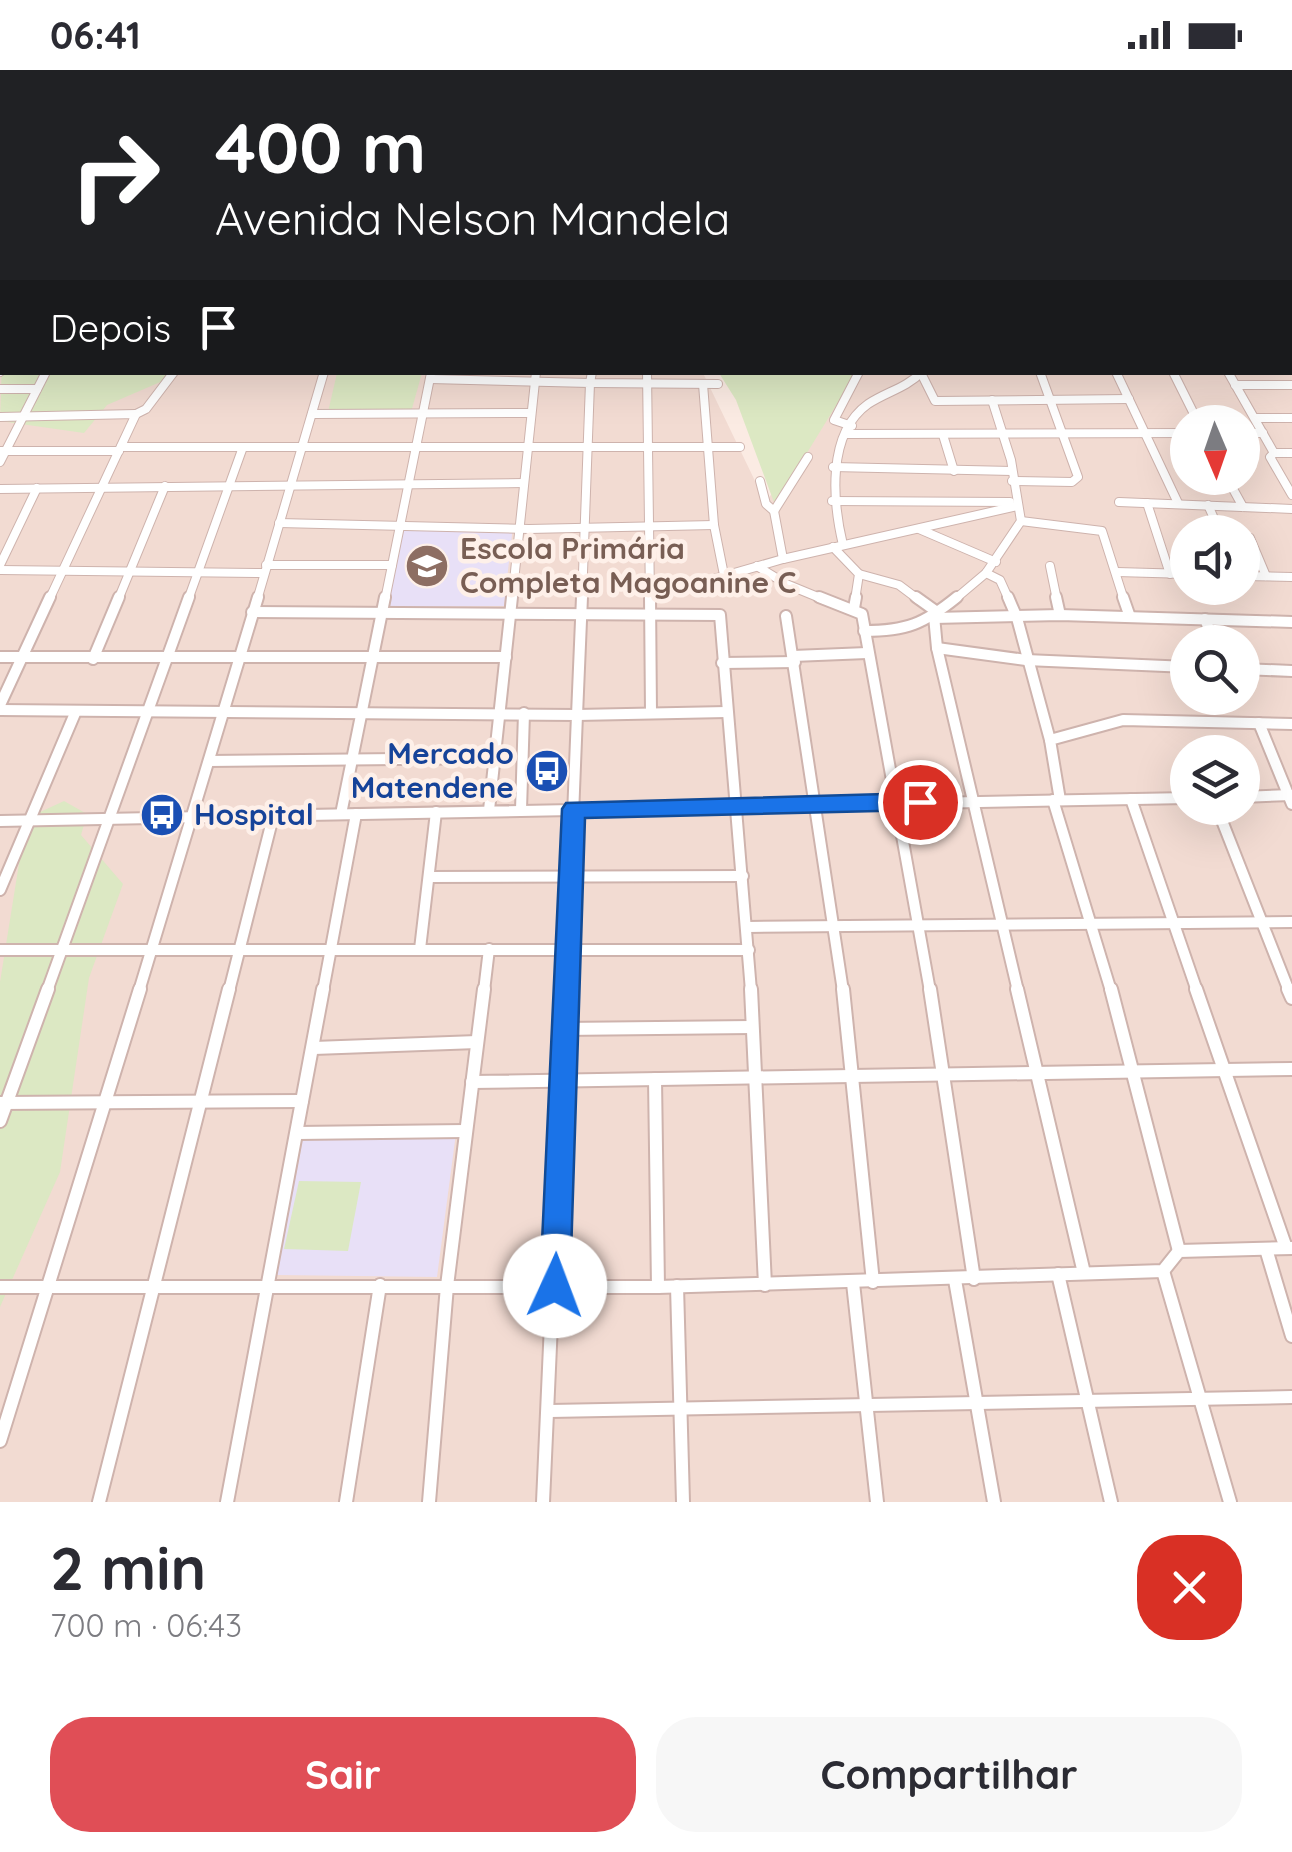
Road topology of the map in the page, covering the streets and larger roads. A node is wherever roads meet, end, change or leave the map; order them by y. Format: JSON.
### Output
{"nodes":[{"id":1,"x":44,"y":375,"type":"edge"},
{"id":2,"x":172,"y":375,"type":"edge"},
{"id":3,"x":323,"y":375,"type":"edge"},
{"id":4,"x":856,"y":375,"type":"edge"},
{"id":5,"x":920,"y":375,"type":"edge"},
{"id":6,"x":923,"y":375,"type":"edge"},
{"id":7,"x":1041,"y":375,"type":"edge"},
{"id":8,"x":1117,"y":375,"type":"edge"},
{"id":9,"x":1174,"y":375,"type":"edge"},
{"id":10,"x":1230,"y":375,"type":"edge"},
{"id":11,"x":431,"y":376,"type":"edge"},
{"id":12,"x":487,"y":376,"type":"edge"},
{"id":13,"x":535,"y":377,"type":"edge"},
{"id":14,"x":591,"y":378,"type":"edge"},
{"id":15,"x":647,"y":378,"type":"edge"},
{"id":16,"x":704,"y":384,"type":"junction"},
{"id":17,"x":718,"y":384,"type":"dead end"},
{"id":18,"x":1235,"y":385,"type":"junction"},
{"id":19,"x":1292,"y":385,"type":"edge"},
{"id":20,"x":37,"y":388,"type":"junction"},
{"id":21,"x":0,"y":389,"type":"edge"},
{"id":22,"x":992,"y":400,"type":"junction"},
{"id":23,"x":1050,"y":400,"type":"junction"},
{"id":24,"x":1129,"y":400,"type":"junction"},
{"id":25,"x":1190,"y":405,"type":"edge"},
{"id":26,"x":1247,"y":405,"type":"edge"},
{"id":27,"x":530,"y":413,"type":"junction"},
{"id":28,"x":136,"y":414,"type":"junction"},
{"id":29,"x":312,"y":414,"type":"junction"},
{"id":30,"x":423,"y":414,"type":"junction"},
{"id":31,"x":0,"y":417,"type":"edge"},
{"id":32,"x":24,"y":418,"type":"junction"},
{"id":33,"x":1260,"y":418,"type":"edge"},
{"id":34,"x":1292,"y":418,"type":"edge"},
{"id":35,"x":1260,"y":427,"type":"edge"},
{"id":36,"x":849,"y":430,"type":"junction"},
{"id":37,"x":1144,"y":433,"type":"junction"},
{"id":38,"x":1170,"y":433,"type":"edge"},
{"id":39,"x":1263,"y":433,"type":"joint"},
{"id":40,"x":1002,"y":434,"type":"junction"},
{"id":41,"x":1061,"y":434,"type":"junction"},
{"id":42,"x":943,"y":435,"type":"junction"},
{"id":43,"x":302,"y":446,"type":"junction"},
{"id":44,"x":242,"y":447,"type":"junction"},
{"id":45,"x":416,"y":447,"type":"junction"},
{"id":46,"x":588,"y":447,"type":"junction"},
{"id":47,"x":648,"y":447,"type":"junction"},
{"id":48,"x":740,"y":447,"type":"dead end"},
{"id":49,"x":527,"y":448,"type":"junction"},
{"id":50,"x":710,"y":448,"type":"junction"},
{"id":51,"x":120,"y":449,"type":"junction"},
{"id":52,"x":3,"y":451,"type":"edge"},
{"id":53,"x":1274,"y":452,"type":"junction"},
{"id":54,"x":1292,"y":452,"type":"edge"},
{"id":55,"x":808,"y":458,"type":"dead end"},
{"id":56,"x":0,"y":462,"type":"edge"},
{"id":57,"x":833,"y":467,"type":"junction"},
{"id":58,"x":954,"y":471,"type":"junction"},
{"id":59,"x":1012,"y":476,"type":"junction"},
{"id":60,"x":760,"y":481,"type":"dead end"},
{"id":61,"x":229,"y":484,"type":"junction"},
{"id":62,"x":291,"y":484,"type":"junction"},
{"id":63,"x":409,"y":484,"type":"junction"},
{"id":64,"x":524,"y":484,"type":"junction"},
{"id":65,"x":165,"y":486,"type":"junction"},
{"id":66,"x":102,"y":487,"type":"junction"},
{"id":67,"x":37,"y":488,"type":"junction"},
{"id":68,"x":0,"y":489,"type":"edge"},
{"id":69,"x":1236,"y":495,"type":"edge"},
{"id":70,"x":1292,"y":495,"type":"edge"},
{"id":71,"x":832,"y":501,"type":"junction"},
{"id":72,"x":1119,"y":502,"type":"dead end"},
{"id":73,"x":1148,"y":502,"type":"junction"},
{"id":74,"x":1178,"y":503,"type":"junction"},
{"id":75,"x":1017,"y":504,"type":"junction"},
{"id":76,"x":1208,"y":505,"type":"junction"},
{"id":77,"x":1242,"y":508,"type":"junction"},
{"id":78,"x":1292,"y":509,"type":"edge"},
{"id":79,"x":774,"y":510,"type":"junction"},
{"id":80,"x":1212,"y":515,"type":"edge"},
{"id":81,"x":1020,"y":521,"type":"junction"},
{"id":82,"x":400,"y":523,"type":"junction"},
{"id":83,"x":279,"y":524,"type":"junction"},
{"id":84,"x":714,"y":525,"type":"junction"},
{"id":85,"x":519,"y":526,"type":"junction"},
{"id":86,"x":649,"y":528,"type":"junction"},
{"id":87,"x":916,"y":528,"type":"junction"},
{"id":88,"x":584,"y":529,"type":"junction"},
{"id":89,"x":838,"y":546,"type":"junction"},
{"id":90,"x":784,"y":559,"type":"junction"},
{"id":91,"x":996,"y":562,"type":"junction"},
{"id":92,"x":1260,"y":562,"type":"edge"},
{"id":93,"x":392,"y":566,"type":"junction"},
{"id":94,"x":757,"y":566,"type":"junction"},
{"id":95,"x":1050,"y":566,"type":"dead end"},
{"id":96,"x":0,"y":567,"type":"edge"},
{"id":97,"x":265,"y":569,"type":"junction"},
{"id":98,"x":64,"y":570,"type":"junction"},
{"id":99,"x":130,"y":572,"type":"junction"},
{"id":100,"x":198,"y":572,"type":"junction"},
{"id":101,"x":1117,"y":572,"type":"junction"},
{"id":102,"x":986,"y":573,"type":"junction"},
{"id":103,"x":859,"y":574,"type":"junction"},
{"id":104,"x":1170,"y":574,"type":"joint"},
{"id":105,"x":724,"y":575,"type":"junction"},
{"id":106,"x":1260,"y":576,"type":"edge"},
{"id":107,"x":1266,"y":576,"type":"junction"},
{"id":108,"x":1292,"y":577,"type":"edge"},
{"id":109,"x":651,"y":597,"type":"junction"},
{"id":110,"x":854,"y":608,"type":"junction"},
{"id":111,"x":382,"y":610,"type":"junction"},
{"id":112,"x":510,"y":610,"type":"junction"},
{"id":113,"x":252,"y":612,"type":"junction"},
{"id":114,"x":580,"y":612,"type":"junction"},
{"id":115,"x":650,"y":612,"type":"junction"},
{"id":116,"x":935,"y":615,"type":"junction"},
{"id":117,"x":1060,"y":615,"type":"junction"},
{"id":118,"x":786,"y":616,"type":"dead end"},
{"id":119,"x":1130,"y":617,"type":"junction"},
{"id":120,"x":1016,"y":618,"type":"junction"},
{"id":121,"x":1205,"y":619,"type":"junction"},
{"id":122,"x":1292,"y":622,"type":"edge"},
{"id":123,"x":1207,"y":625,"type":"edge"},
{"id":124,"x":864,"y":630,"type":"junction"},
{"id":125,"x":937,"y":648,"type":"junction"},
{"id":126,"x":867,"y":653,"type":"junction"},
{"id":127,"x":0,"y":657,"type":"edge"},
{"id":128,"x":23,"y":657,"type":"junction"},
{"id":129,"x":506,"y":657,"type":"junction"},
{"id":130,"x":237,"y":658,"type":"junction"},
{"id":131,"x":93,"y":659,"type":"junction"},
{"id":132,"x":372,"y":659,"type":"junction"},
{"id":133,"x":794,"y":659,"type":"junction"},
{"id":134,"x":166,"y":660,"type":"junction"},
{"id":135,"x":1026,"y":660,"type":"junction"},
{"id":136,"x":722,"y":664,"type":"junction"},
{"id":137,"x":1170,"y":666,"type":"edge"},
{"id":138,"x":1260,"y":670,"type":"edge"},
{"id":139,"x":1292,"y":671,"type":"edge"},
{"id":140,"x":0,"y":707,"type":"edge"},
{"id":141,"x":76,"y":710,"type":"junction"},
{"id":142,"x":148,"y":711,"type":"junction"},
{"id":143,"x":362,"y":711,"type":"junction"},
{"id":144,"x":221,"y":712,"type":"junction"},
{"id":145,"x":727,"y":712,"type":"junction"},
{"id":146,"x":501,"y":713,"type":"junction"},
{"id":147,"x":524,"y":713,"type":"junction"},
{"id":148,"x":650,"y":713,"type":"junction"},
{"id":149,"x":576,"y":715,"type":"junction"},
{"id":150,"x":1259,"y":723,"type":"junction"},
{"id":151,"x":1292,"y":724,"type":"edge"},
{"id":152,"x":1050,"y":740,"type":"junction"},
{"id":153,"x":495,"y":758,"type":"junction"},
{"id":154,"x":351,"y":760,"type":"junction"},
{"id":155,"x":209,"y":761,"type":"junction"},
{"id":156,"x":1260,"y":797,"type":"edge"},
{"id":157,"x":1170,"y":798,"type":"edge"},
{"id":158,"x":1291,"y":798,"type":"edge"},
{"id":159,"x":1132,"y":799,"type":"junction"},
{"id":160,"x":1057,"y":800,"type":"junction"},
{"id":161,"x":893,"y":802,"type":"junction"},
{"id":162,"x":974,"y":802,"type":"junction"},
{"id":163,"x":813,"y":804,"type":"junction"},
{"id":164,"x":736,"y":806,"type":"junction"},
{"id":165,"x":574,"y":809,"type":"junction"},
{"id":166,"x":489,"y":810,"type":"junction"},
{"id":167,"x":521,"y":810,"type":"junction"},
{"id":168,"x":436,"y":812,"type":"junction"},
{"id":169,"x":341,"y":814,"type":"junction"},
{"id":170,"x":356,"y":814,"type":"junction"},
{"id":171,"x":272,"y":817,"type":"junction"},
{"id":172,"x":192,"y":819,"type":"junction"},
{"id":173,"x":0,"y":821,"type":"edge"},
{"id":174,"x":28,"y":821,"type":"junction"},
{"id":175,"x":108,"y":821,"type":"junction"},
{"id":176,"x":1223,"y":825,"type":"edge"},
{"id":177,"x":429,"y":876,"type":"junction"},
{"id":178,"x":743,"y":876,"type":"junction"},
{"id":179,"x":570,"y":878,"type":"junction"},
{"id":180,"x":0,"y":890,"type":"edge"},
{"id":181,"x":1261,"y":922,"type":"junction"},
{"id":182,"x":1292,"y":922,"type":"edge"},
{"id":183,"x":1176,"y":923,"type":"junction"},
{"id":184,"x":1089,"y":925,"type":"junction"},
{"id":185,"x":832,"y":926,"type":"junction"},
{"id":186,"x":920,"y":926,"type":"junction"},
{"id":187,"x":1006,"y":926,"type":"junction"},
{"id":188,"x":748,"y":927,"type":"junction"},
{"id":189,"x":420,"y":949,"type":"junction"},
{"id":190,"x":0,"y":950,"type":"edge"},
{"id":191,"x":61,"y":950,"type":"junction"},
{"id":192,"x":331,"y":950,"type":"junction"},
{"id":193,"x":489,"y":950,"type":"junction"},
{"id":194,"x":750,"y":950,"type":"junction"},
{"id":195,"x":149,"y":951,"type":"junction"},
{"id":196,"x":567,"y":951,"type":"junction"},
{"id":197,"x":241,"y":952,"type":"junction"},
{"id":198,"x":1292,"y":998,"type":"edge"},
{"id":199,"x":752,"y":1028,"type":"junction"},
{"id":200,"x":562,"y":1029,"type":"junction"},
{"id":201,"x":477,"y":1042,"type":"junction"},
{"id":202,"x":314,"y":1048,"type":"junction"},
{"id":203,"x":1292,"y":1069,"type":"edge"},
{"id":204,"x":1226,"y":1070,"type":"junction"},
{"id":205,"x":1132,"y":1071,"type":"junction"},
{"id":206,"x":849,"y":1076,"type":"junction"},
{"id":207,"x":943,"y":1076,"type":"junction"},
{"id":208,"x":1039,"y":1076,"type":"junction"},
{"id":209,"x":753,"y":1077,"type":"junction"},
{"id":210,"x":656,"y":1079,"type":"junction"},
{"id":211,"x":560,"y":1080,"type":"junction"},
{"id":212,"x":472,"y":1082,"type":"junction"},
{"id":213,"x":202,"y":1101,"type":"junction"},
{"id":214,"x":302,"y":1101,"type":"junction"},
{"id":215,"x":104,"y":1102,"type":"junction"},
{"id":216,"x":3,"y":1103,"type":"edge"},
{"id":217,"x":0,"y":1121,"type":"edge"},
{"id":218,"x":465,"y":1131,"type":"junction"},
{"id":219,"x":297,"y":1133,"type":"junction"},
{"id":220,"x":1289,"y":1248,"type":"edge"},
{"id":221,"x":1266,"y":1249,"type":"junction"},
{"id":222,"x":1179,"y":1251,"type":"junction"},
{"id":223,"x":1163,"y":1271,"type":"junction"},
{"id":224,"x":1084,"y":1273,"type":"junction"},
{"id":225,"x":1058,"y":1274,"type":"junction"},
{"id":226,"x":974,"y":1279,"type":"junction"},
{"id":227,"x":955,"y":1280,"type":"junction"},
{"id":228,"x":872,"y":1282,"type":"junction"},
{"id":229,"x":853,"y":1283,"type":"junction"},
{"id":230,"x":267,"y":1284,"type":"junction"},
{"id":231,"x":380,"y":1285,"type":"junction"},
{"id":232,"x":765,"y":1285,"type":"junction"},
{"id":233,"x":47,"y":1286,"type":"junction"},
{"id":234,"x":156,"y":1286,"type":"junction"},
{"id":235,"x":447,"y":1286,"type":"junction"},
{"id":236,"x":555,"y":1286,"type":"junction"},
{"id":237,"x":677,"y":1286,"type":"junction"},
{"id":238,"x":0,"y":1287,"type":"edge"},
{"id":239,"x":658,"y":1287,"type":"junction"},
{"id":240,"x":1292,"y":1336,"type":"edge"},
{"id":241,"x":1292,"y":1398,"type":"edge"},
{"id":242,"x":1200,"y":1399,"type":"junction"},
{"id":243,"x":1090,"y":1401,"type":"junction"},
{"id":244,"x":978,"y":1404,"type":"junction"},
{"id":245,"x":866,"y":1407,"type":"junction"},
{"id":246,"x":681,"y":1410,"type":"junction"},
{"id":247,"x":550,"y":1411,"type":"junction"},
{"id":248,"x":0,"y":1441,"type":"edge"},
{"id":249,"x":99,"y":1502,"type":"edge"},
{"id":250,"x":226,"y":1502,"type":"edge"},
{"id":251,"x":346,"y":1502,"type":"edge"},
{"id":252,"x":429,"y":1502,"type":"edge"},
{"id":253,"x":543,"y":1502,"type":"edge"},
{"id":254,"x":683,"y":1502,"type":"edge"},
{"id":255,"x":876,"y":1502,"type":"edge"},
{"id":256,"x":994,"y":1502,"type":"edge"},
{"id":257,"x":1111,"y":1502,"type":"edge"},
{"id":258,"x":1230,"y":1502,"type":"edge"}],
"edges":[{"from":1,"to":20,"type":"street"},
{"from":2,"to":28,"type":"street"},
{"from":3,"to":29,"type":"street"},
{"from":4,"to":36,"type":"street"},
{"from":5,"to":36,"type":"street"},
{"from":6,"to":22,"type":"street"},
{"from":7,"to":23,"type":"street"},
{"from":8,"to":24,"type":"street"},
{"from":9,"to":25,"type":"street"},
{"from":10,"to":18,"type":"street"},
{"from":11,"to":12,"type":"street"},
{"from":11,"to":30,"type":"street"},
{"from":12,"to":13,"type":"street"},
{"from":13,"to":14,"type":"street"},
{"from":13,"to":27,"type":"street"},
{"from":14,"to":15,"type":"street"},
{"from":14,"to":46,"type":"street"},
{"from":15,"to":16,"type":"street"},
{"from":15,"to":47,"type":"street"},
{"from":16,"to":17,"type":"street"},
{"from":16,"to":50,"type":"street"},
{"from":18,"to":19,"type":"street"},
{"from":18,"to":26,"type":"street"},
{"from":20,"to":21,"type":"street"},
{"from":20,"to":32,"type":"street"},
{"from":22,"to":23,"type":"street"},
{"from":22,"to":40,"type":"street"},
{"from":23,"to":24,"type":"street"},
{"from":23,"to":41,"type":"street"},
{"from":24,"to":37,"type":"street"},
{"from":27,"to":30,"type":"street"},
{"from":27,"to":49,"type":"street"},
{"from":28,"to":32,"type":"street"},
{"from":28,"to":51,"type":"street"},
{"from":29,"to":30,"type":"street"},
{"from":29,"to":43,"type":"street"},
{"from":30,"to":45,"type":"street"},
{"from":31,"to":32,"type":"street"},
{"from":32,"to":52,"type":"street"},
{"from":33,"to":34,"type":"street"},
{"from":35,"to":39,"type":"street"},
{"from":36,"to":42,"type":"street"},
{"from":36,"to":57,"type":"street"},
{"from":37,"to":38,"type":"street"},
{"from":37,"to":41,"type":"street"},
{"from":37,"to":74,"type":"street"},
{"from":39,"to":53,"type":"street"},
{"from":40,"to":41,"type":"street"},
{"from":40,"to":42,"type":"street"},
{"from":40,"to":59,"type":"street"},
{"from":41,"to":59,"type":"street"},
{"from":42,"to":58,"type":"street"},
{"from":43,"to":44,"type":"street"},
{"from":43,"to":45,"type":"street"},
{"from":43,"to":62,"type":"street"},
{"from":44,"to":51,"type":"street"},
{"from":44,"to":61,"type":"street"},
{"from":45,"to":49,"type":"street"},
{"from":45,"to":63,"type":"street"},
{"from":46,"to":47,"type":"street"},
{"from":46,"to":49,"type":"street"},
{"from":46,"to":88,"type":"street"},
{"from":47,"to":50,"type":"street"},
{"from":47,"to":86,"type":"street"},
{"from":48,"to":50,"type":"street"},
{"from":49,"to":64,"type":"street"},
{"from":50,"to":84,"type":"street"},
{"from":51,"to":52,"type":"street"},
{"from":51,"to":66,"type":"street"},
{"from":52,"to":56,"type":"street"},
{"from":53,"to":54,"type":"street"},
{"from":53,"to":70,"type":"street"},
{"from":55,"to":79,"type":"street"},
{"from":57,"to":58,"type":"street"},
{"from":57,"to":71,"type":"street"},
{"from":58,"to":59,"type":"street"},
{"from":59,"to":75,"type":"street"},
{"from":60,"to":79,"type":"street"},
{"from":61,"to":62,"type":"street"},
{"from":61,"to":65,"type":"street"},
{"from":61,"to":100,"type":"street"},
{"from":62,"to":63,"type":"street"},
{"from":62,"to":83,"type":"street"},
{"from":63,"to":64,"type":"street"},
{"from":63,"to":82,"type":"street"},
{"from":64,"to":85,"type":"street"},
{"from":65,"to":66,"type":"street"},
{"from":65,"to":99,"type":"street"},
{"from":66,"to":67,"type":"street"},
{"from":66,"to":98,"type":"street"},
{"from":67,"to":68,"type":"street"},
{"from":67,"to":96,"type":"street"},
{"from":69,"to":77,"type":"street"},
{"from":71,"to":75,"type":"street"},
{"from":71,"to":89,"type":"street"},
{"from":72,"to":73,"type":"street"},
{"from":73,"to":74,"type":"street"},
{"from":73,"to":104,"type":"street"},
{"from":74,"to":76,"type":"street"},
{"from":75,"to":81,"type":"street"},
{"from":75,"to":87,"type":"street"},
{"from":76,"to":77,"type":"street"},
{"from":76,"to":80,"type":"street"},
{"from":77,"to":78,"type":"street"},
{"from":79,"to":90,"type":"street"},
{"from":81,"to":91,"type":"street"},
{"from":81,"to":101,"type":"street"},
{"from":82,"to":83,"type":"street"},
{"from":82,"to":85,"type":"street"},
{"from":82,"to":93,"type":"street"},
{"from":83,"to":97,"type":"street"},
{"from":84,"to":86,"type":"street"},
{"from":84,"to":105,"type":"street"},
{"from":85,"to":88,"type":"street"},
{"from":85,"to":112,"type":"street"},
{"from":86,"to":88,"type":"street"},
{"from":86,"to":109,"type":"street"},
{"from":87,"to":89,"type":"street"},
{"from":87,"to":91,"type":"street"},
{"from":88,"to":114,"type":"street"},
{"from":89,"to":90,"type":"street"},
{"from":89,"to":103,"type":"street"},
{"from":90,"to":94,"type":"street"},
{"from":91,"to":102,"type":"street"},
{"from":92,"to":107,"type":"street"},
{"from":93,"to":97,"type":"street"},
{"from":93,"to":111,"type":"street"},
{"from":94,"to":105,"type":"street"},
{"from":94,"to":110,"type":"street"},
{"from":95,"to":117,"type":"street"},
{"from":96,"to":98,"type":"street"},
{"from":97,"to":100,"type":"street"},
{"from":97,"to":113,"type":"street"},
{"from":98,"to":99,"type":"street"},
{"from":98,"to":128,"type":"street"},
{"from":99,"to":100,"type":"street"},
{"from":99,"to":131,"type":"street"},
{"from":100,"to":134,"type":"street"},
{"from":101,"to":104,"type":"street"},
{"from":101,"to":119,"type":"street"},
{"from":102,"to":116,"type":"street"},
{"from":102,"to":120,"type":"street"},
{"from":103,"to":110,"type":"street"},
{"from":103,"to":116,"type":"street"},
{"from":105,"to":109,"type":"street"},
{"from":106,"to":107,"type":"street"},
{"from":107,"to":108,"type":"street"},
{"from":109,"to":115,"type":"street"},
{"from":110,"to":124,"type":"street"},
{"from":111,"to":112,"type":"street"},
{"from":111,"to":113,"type":"street"},
{"from":111,"to":132,"type":"street"},
{"from":112,"to":114,"type":"street"},
{"from":112,"to":129,"type":"street"},
{"from":113,"to":130,"type":"street"},
{"from":114,"to":115,"type":"street"},
{"from":114,"to":149,"type":"street"},
{"from":115,"to":136,"type":"street"},
{"from":115,"to":148,"type":"street"},
{"from":116,"to":120,"type":"street"},
{"from":116,"to":124,"type":"street"},
{"from":116,"to":125,"type":"street"},
{"from":117,"to":119,"type":"street"},
{"from":117,"to":120,"type":"street"},
{"from":118,"to":133,"type":"street"},
{"from":119,"to":121,"type":"street"},
{"from":120,"to":135,"type":"street"},
{"from":121,"to":122,"type":"street"},
{"from":121,"to":123,"type":"street"},
{"from":124,"to":126,"type":"street"},
{"from":125,"to":135,"type":"street"},
{"from":125,"to":162,"type":"street"},
{"from":126,"to":133,"type":"street"},
{"from":126,"to":161,"type":"street"},
{"from":127,"to":128,"type":"street"},
{"from":128,"to":131,"type":"street"},
{"from":128,"to":140,"type":"street"},
{"from":129,"to":132,"type":"street"},
{"from":129,"to":146,"type":"street"},
{"from":130,"to":132,"type":"street"},
{"from":130,"to":134,"type":"street"},
{"from":130,"to":144,"type":"street"},
{"from":131,"to":134,"type":"street"},
{"from":132,"to":143,"type":"street"},
{"from":133,"to":136,"type":"street"},
{"from":133,"to":163,"type":"street"},
{"from":134,"to":142,"type":"street"},
{"from":135,"to":137,"type":"street"},
{"from":135,"to":152,"type":"street"},
{"from":136,"to":145,"type":"street"},
{"from":138,"to":139,"type":"street"},
{"from":140,"to":141,"type":"street"},
{"from":141,"to":142,"type":"street"},
{"from":141,"to":174,"type":"street"},
{"from":142,"to":144,"type":"street"},
{"from":142,"to":175,"type":"street"},
{"from":143,"to":144,"type":"street"},
{"from":143,"to":146,"type":"street"},
{"from":143,"to":154,"type":"street"},
{"from":144,"to":155,"type":"street"},
{"from":145,"to":148,"type":"street"},
{"from":145,"to":164,"type":"street"},
{"from":146,"to":147,"type":"street"},
{"from":146,"to":153,"type":"street"},
{"from":147,"to":149,"type":"street"},
{"from":147,"to":167,"type":"street"},
{"from":148,"to":149,"type":"street"},
{"from":149,"to":165,"type":"street"},
{"from":150,"to":151,"type":"street"},
{"from":150,"to":152,"type":"street"},
{"from":150,"to":158,"type":"street"},
{"from":152,"to":160,"type":"street"},
{"from":153,"to":154,"type":"street"},
{"from":153,"to":166,"type":"street"},
{"from":154,"to":155,"type":"street"},
{"from":154,"to":169,"type":"street"},
{"from":155,"to":172,"type":"street"},
{"from":156,"to":158,"type":"street"},
{"from":157,"to":159,"type":"street"},
{"from":159,"to":160,"type":"street"},
{"from":159,"to":183,"type":"street"},
{"from":160,"to":162,"type":"street"},
{"from":160,"to":184,"type":"street"},
{"from":161,"to":162,"type":"street"},
{"from":161,"to":163,"type":"street"},
{"from":161,"to":186,"type":"street"},
{"from":162,"to":187,"type":"street"},
{"from":163,"to":164,"type":"street"},
{"from":163,"to":185,"type":"street"},
{"from":164,"to":165,"type":"street"},
{"from":164,"to":178,"type":"street"},
{"from":165,"to":167,"type":"street"},
{"from":165,"to":179,"type":"street"},
{"from":166,"to":167,"type":"street"},
{"from":166,"to":168,"type":"street"},
{"from":168,"to":170,"type":"street"},
{"from":168,"to":177,"type":"street"},
{"from":169,"to":170,"type":"street"},
{"from":169,"to":171,"type":"street"},
{"from":170,"to":192,"type":"street"},
{"from":171,"to":172,"type":"street"},
{"from":171,"to":197,"type":"street"},
{"from":172,"to":175,"type":"street"},
{"from":172,"to":195,"type":"street"},
{"from":173,"to":174,"type":"street"},
{"from":174,"to":175,"type":"street"},
{"from":174,"to":180,"type":"street"},
{"from":175,"to":191,"type":"street"},
{"from":176,"to":181,"type":"street"},
{"from":177,"to":179,"type":"street"},
{"from":177,"to":189,"type":"street"},
{"from":178,"to":179,"type":"street"},
{"from":178,"to":188,"type":"street"},
{"from":179,"to":196,"type":"street"},
{"from":181,"to":182,"type":"street"},
{"from":181,"to":183,"type":"street"},
{"from":181,"to":198,"type":"street"},
{"from":183,"to":184,"type":"street"},
{"from":183,"to":204,"type":"street"},
{"from":184,"to":187,"type":"street"},
{"from":184,"to":205,"type":"street"},
{"from":185,"to":186,"type":"street"},
{"from":185,"to":188,"type":"street"},
{"from":185,"to":206,"type":"street"},
{"from":186,"to":187,"type":"street"},
{"from":186,"to":207,"type":"street"},
{"from":187,"to":208,"type":"street"},
{"from":188,"to":194,"type":"street"},
{"from":189,"to":192,"type":"street"},
{"from":189,"to":193,"type":"street"},
{"from":190,"to":191,"type":"street"},
{"from":191,"to":195,"type":"street"},
{"from":191,"to":216,"type":"street"},
{"from":192,"to":197,"type":"street"},
{"from":192,"to":202,"type":"street"},
{"from":193,"to":196,"type":"street"},
{"from":193,"to":201,"type":"street"},
{"from":194,"to":196,"type":"street"},
{"from":194,"to":199,"type":"street"},
{"from":195,"to":197,"type":"street"},
{"from":195,"to":215,"type":"street"},
{"from":196,"to":200,"type":"street"},
{"from":197,"to":213,"type":"street"},
{"from":199,"to":200,"type":"street"},
{"from":199,"to":209,"type":"street"},
{"from":200,"to":211,"type":"street"},
{"from":201,"to":202,"type":"street"},
{"from":201,"to":212,"type":"street"},
{"from":202,"to":214,"type":"street"},
{"from":203,"to":204,"type":"street"},
{"from":204,"to":205,"type":"street"},
{"from":204,"to":220,"type":"street"},
{"from":205,"to":208,"type":"street"},
{"from":205,"to":222,"type":"street"},
{"from":206,"to":207,"type":"street"},
{"from":206,"to":209,"type":"street"},
{"from":206,"to":228,"type":"street"},
{"from":207,"to":208,"type":"street"},
{"from":207,"to":226,"type":"street"},
{"from":208,"to":224,"type":"street"},
{"from":209,"to":210,"type":"street"},
{"from":209,"to":232,"type":"street"},
{"from":210,"to":211,"type":"street"},
{"from":210,"to":239,"type":"street"},
{"from":211,"to":212,"type":"street"},
{"from":211,"to":236,"type":"street"},
{"from":212,"to":218,"type":"street"},
{"from":213,"to":214,"type":"street"},
{"from":213,"to":215,"type":"street"},
{"from":213,"to":234,"type":"street"},
{"from":214,"to":219,"type":"street"},
{"from":215,"to":216,"type":"street"},
{"from":215,"to":233,"type":"street"},
{"from":216,"to":217,"type":"street"},
{"from":218,"to":219,"type":"street"},
{"from":218,"to":235,"type":"street"},
{"from":219,"to":230,"type":"street"},
{"from":220,"to":221,"type":"street"},
{"from":221,"to":222,"type":"street"},
{"from":221,"to":240,"type":"street"},
{"from":222,"to":223,"type":"street"},
{"from":223,"to":224,"type":"street"},
{"from":223,"to":242,"type":"street"},
{"from":224,"to":225,"type":"street"},
{"from":225,"to":226,"type":"street"},
{"from":225,"to":243,"type":"street"},
{"from":226,"to":227,"type":"street"},
{"from":227,"to":228,"type":"street"},
{"from":227,"to":244,"type":"street"},
{"from":228,"to":229,"type":"street"},
{"from":229,"to":232,"type":"street"},
{"from":229,"to":245,"type":"street"},
{"from":230,"to":231,"type":"street"},
{"from":230,"to":234,"type":"street"},
{"from":230,"to":250,"type":"street"},
{"from":231,"to":235,"type":"street"},
{"from":231,"to":251,"type":"street"},
{"from":232,"to":237,"type":"street"},
{"from":233,"to":234,"type":"street"},
{"from":233,"to":238,"type":"street"},
{"from":233,"to":248,"type":"street"},
{"from":234,"to":249,"type":"street"},
{"from":235,"to":236,"type":"street"},
{"from":235,"to":252,"type":"street"},
{"from":236,"to":239,"type":"street"},
{"from":236,"to":247,"type":"street"},
{"from":237,"to":239,"type":"street"},
{"from":237,"to":246,"type":"street"},
{"from":241,"to":242,"type":"street"},
{"from":242,"to":243,"type":"street"},
{"from":242,"to":258,"type":"street"},
{"from":243,"to":244,"type":"street"},
{"from":243,"to":257,"type":"street"},
{"from":244,"to":245,"type":"street"},
{"from":244,"to":256,"type":"street"},
{"from":245,"to":246,"type":"street"},
{"from":245,"to":255,"type":"street"},
{"from":246,"to":247,"type":"street"},
{"from":246,"to":254,"type":"street"},
{"from":247,"to":253,"type":"street"}]}
